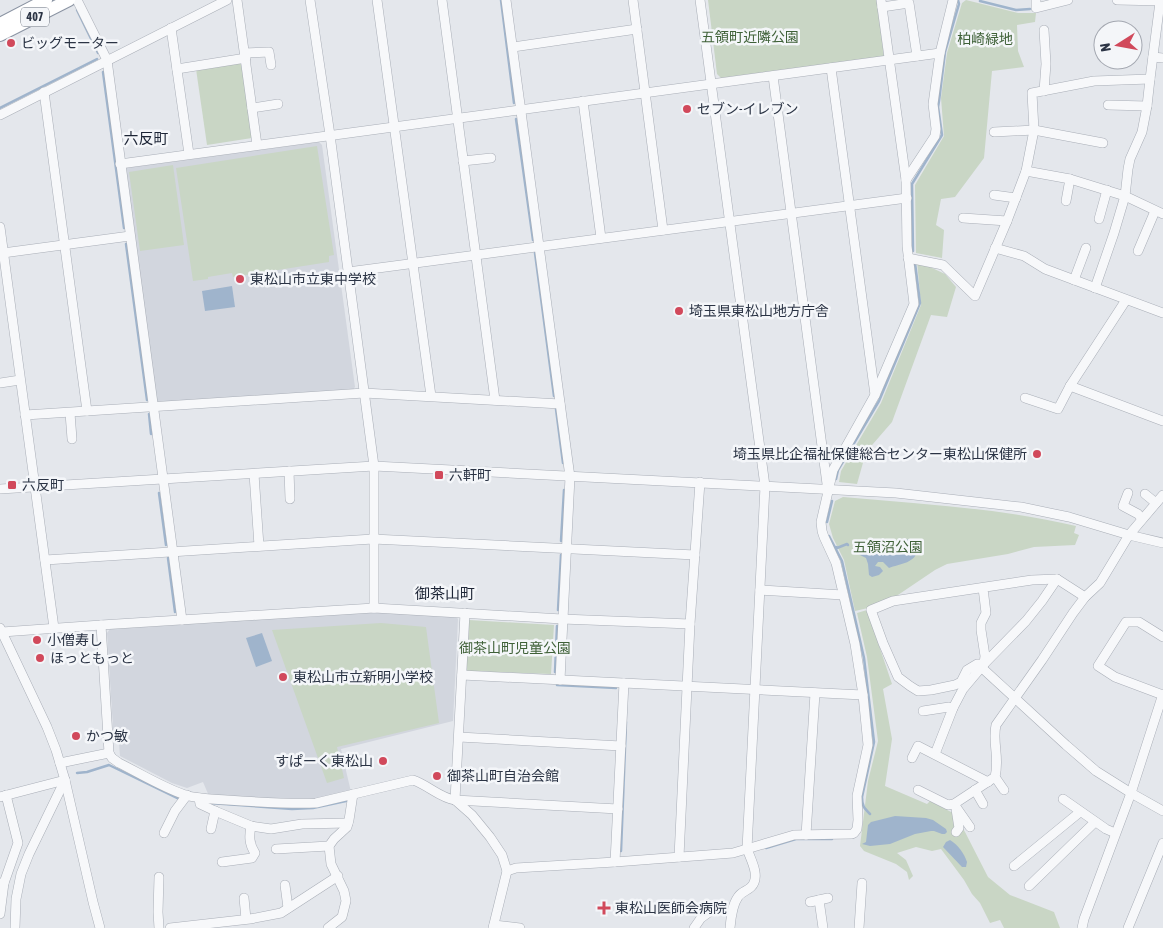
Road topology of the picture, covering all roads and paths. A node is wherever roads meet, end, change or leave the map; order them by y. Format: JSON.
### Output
{"nodes":[{"id":1,"x":46,"y":0,"type":"edge"},
{"id":2,"x":69,"y":0,"type":"edge"},
{"id":3,"x":77,"y":0,"type":"edge"},
{"id":4,"x":227,"y":0,"type":"edge"},
{"id":5,"x":237,"y":0,"type":"edge"},
{"id":6,"x":310,"y":0,"type":"edge"},
{"id":7,"x":377,"y":0,"type":"edge"},
{"id":8,"x":442,"y":0,"type":"edge"},
{"id":9,"x":506,"y":0,"type":"edge"},
{"id":10,"x":633,"y":0,"type":"edge"},
{"id":11,"x":700,"y":0,"type":"edge"},
{"id":12,"x":953,"y":0,"type":"edge"},
{"id":13,"x":1036,"y":0,"type":"edge"},
{"id":14,"x":1068,"y":0,"type":"edge"},
{"id":15,"x":1117,"y":0,"type":"edge"},
{"id":16,"x":1162,"y":2,"type":"edge"},
{"id":17,"x":882,"y":3,"type":"edge"},
{"id":18,"x":0,"y":24,"type":"edge"},
{"id":19,"x":171,"y":28,"type":"junction"},
{"id":20,"x":637,"y":30,"type":"junction"},
{"id":21,"x":1044,"y":30,"type":"dead end"},
{"id":22,"x":0,"y":35,"type":"edge"},
{"id":23,"x":512,"y":47,"type":"junction"},
{"id":24,"x":940,"y":53,"type":"junction"},
{"id":25,"x":245,"y":56,"type":"junction"},
{"id":26,"x":917,"y":56,"type":"junction"},
{"id":27,"x":1152,"y":57,"type":"junction"},
{"id":28,"x":1163,"y":58,"type":"edge"},
{"id":29,"x":107,"y":60,"type":"junction"},
{"id":30,"x":889,"y":60,"type":"junction"},
{"id":31,"x":271,"y":65,"type":"dead end"},
{"id":32,"x":831,"y":68,"type":"junction"},
{"id":33,"x":176,"y":69,"type":"junction"},
{"id":34,"x":773,"y":76,"type":"junction"},
{"id":35,"x":1150,"y":79,"type":"junction"},
{"id":36,"x":711,"y":85,"type":"junction"},
{"id":37,"x":1044,"y":91,"type":"junction"},
{"id":38,"x":44,"y":92,"type":"junction"},
{"id":39,"x":646,"y":93,"type":"junction"},
{"id":40,"x":583,"y":101,"type":"junction"},
{"id":41,"x":278,"y":104,"type":"dead end"},
{"id":42,"x":1108,"y":105,"type":"dead end"},
{"id":43,"x":1147,"y":106,"type":"junction"},
{"id":44,"x":252,"y":108,"type":"junction"},
{"id":45,"x":521,"y":110,"type":"junction"},
{"id":46,"x":0,"y":115,"type":"edge"},
{"id":47,"x":457,"y":118,"type":"junction"},
{"id":48,"x":395,"y":127,"type":"junction"},
{"id":49,"x":1034,"y":130,"type":"junction"},
{"id":50,"x":994,"y":132,"type":"dead end"},
{"id":51,"x":330,"y":135,"type":"junction"},
{"id":52,"x":1103,"y":143,"type":"dead end"},
{"id":53,"x":257,"y":145,"type":"junction"},
{"id":54,"x":189,"y":154,"type":"junction"},
{"id":55,"x":490,"y":158,"type":"dead end"},
{"id":56,"x":463,"y":161,"type":"junction"},
{"id":57,"x":120,"y":164,"type":"junction"},
{"id":58,"x":1026,"y":171,"type":"junction"},
{"id":59,"x":906,"y":180,"type":"junction"},
{"id":60,"x":1070,"y":180,"type":"junction"},
{"id":61,"x":1107,"y":190,"type":"junction"},
{"id":62,"x":994,"y":195,"type":"dead end"},
{"id":63,"x":1125,"y":196,"type":"junction"},
{"id":64,"x":907,"y":198,"type":"junction"},
{"id":65,"x":1016,"y":198,"type":"junction"},
{"id":66,"x":1066,"y":201,"type":"dead end"},
{"id":67,"x":849,"y":205,"type":"junction"},
{"id":68,"x":791,"y":212,"type":"junction"},
{"id":69,"x":1159,"y":213,"type":"edge"},
{"id":70,"x":963,"y":218,"type":"dead end"},
{"id":71,"x":1099,"y":219,"type":"dead end"},
{"id":72,"x":730,"y":221,"type":"junction"},
{"id":73,"x":1007,"y":221,"type":"junction"},
{"id":74,"x":0,"y":227,"type":"edge"},
{"id":75,"x":663,"y":230,"type":"junction"},
{"id":76,"x":130,"y":236,"type":"junction"},
{"id":77,"x":601,"y":238,"type":"junction"},
{"id":78,"x":65,"y":245,"type":"junction"},
{"id":79,"x":539,"y":246,"type":"junction"},
{"id":80,"x":995,"y":248,"type":"junction"},
{"id":81,"x":1086,"y":248,"type":"dead end"},
{"id":82,"x":1138,"y":252,"type":"dead end"},
{"id":83,"x":3,"y":253,"type":"junction"},
{"id":84,"x":476,"y":255,"type":"junction"},
{"id":85,"x":908,"y":258,"type":"junction"},
{"id":86,"x":413,"y":263,"type":"junction"},
{"id":87,"x":348,"y":272,"type":"junction"},
{"id":88,"x":1074,"y":280,"type":"junction"},
{"id":89,"x":1095,"y":288,"type":"junction"},
{"id":90,"x":1126,"y":300,"type":"junction"},
{"id":91,"x":5,"y":302,"type":"edge"},
{"id":92,"x":1163,"y":312,"type":"edge"},
{"id":93,"x":20,"y":380,"type":"junction"},
{"id":94,"x":0,"y":383,"type":"edge"},
{"id":95,"x":1070,"y":386,"type":"junction"},
{"id":96,"x":364,"y":394,"type":"junction"},
{"id":97,"x":875,"y":395,"type":"junction"},
{"id":98,"x":431,"y":396,"type":"junction"},
{"id":99,"x":1025,"y":398,"type":"dead end"},
{"id":100,"x":495,"y":400,"type":"junction"},
{"id":101,"x":560,"y":404,"type":"junction"},
{"id":102,"x":153,"y":407,"type":"junction"},
{"id":103,"x":87,"y":412,"type":"junction"},
{"id":104,"x":70,"y":413,"type":"junction"},
{"id":105,"x":25,"y":415,"type":"junction"},
{"id":106,"x":1163,"y":421,"type":"edge"},
{"id":107,"x":72,"y":439,"type":"dead end"},
{"id":108,"x":374,"y":466,"type":"junction"},
{"id":109,"x":289,"y":471,"type":"junction"},
{"id":110,"x":254,"y":474,"type":"junction"},
{"id":111,"x":570,"y":477,"type":"junction"},
{"id":112,"x":163,"y":480,"type":"junction"},
{"id":113,"x":700,"y":482,"type":"junction"},
{"id":114,"x":765,"y":486,"type":"junction"},
{"id":115,"x":35,"y":487,"type":"junction"},
{"id":116,"x":0,"y":489,"type":"edge"},
{"id":117,"x":828,"y":490,"type":"junction"},
{"id":118,"x":1128,"y":493,"type":"dead end"},
{"id":119,"x":1145,"y":494,"type":"dead end"},
{"id":120,"x":1163,"y":495,"type":"edge"},
{"id":121,"x":290,"y":499,"type":"dead end"},
{"id":122,"x":1156,"y":503,"type":"junction"},
{"id":123,"x":1142,"y":519,"type":"junction"},
{"id":124,"x":1129,"y":535,"type":"junction"},
{"id":125,"x":374,"y":539,"type":"junction"},
{"id":126,"x":1163,"y":543,"type":"edge"},
{"id":127,"x":259,"y":546,"type":"junction"},
{"id":128,"x":567,"y":549,"type":"junction"},
{"id":129,"x":173,"y":551,"type":"junction"},
{"id":130,"x":695,"y":555,"type":"junction"},
{"id":131,"x":45,"y":560,"type":"junction"},
{"id":132,"x":1057,"y":579,"type":"junction"},
{"id":133,"x":983,"y":588,"type":"junction"},
{"id":134,"x":760,"y":590,"type":"junction"},
{"id":135,"x":843,"y":595,"type":"junction"},
{"id":136,"x":1085,"y":597,"type":"junction"},
{"id":137,"x":374,"y":608,"type":"junction"},
{"id":138,"x":465,"y":613,"type":"junction"},
{"id":139,"x":562,"y":619,"type":"junction"},
{"id":140,"x":182,"y":620,"type":"junction"},
{"id":141,"x":690,"y":624,"type":"junction"},
{"id":142,"x":100,"y":625,"type":"junction"},
{"id":143,"x":54,"y":628,"type":"junction"},
{"id":144,"x":1,"y":630,"type":"edge"},
{"id":145,"x":1163,"y":637,"type":"edge"},
{"id":146,"x":983,"y":665,"type":"junction"},
{"id":147,"x":462,"y":675,"type":"junction"},
{"id":148,"x":560,"y":680,"type":"junction"},
{"id":149,"x":624,"y":683,"type":"junction"},
{"id":150,"x":688,"y":686,"type":"junction"},
{"id":151,"x":755,"y":690,"type":"junction"},
{"id":152,"x":815,"y":693,"type":"junction"},
{"id":153,"x":1163,"y":694,"type":"edge"},
{"id":154,"x":863,"y":695,"type":"junction"},
{"id":155,"x":1015,"y":698,"type":"junction"},
{"id":156,"x":953,"y":708,"type":"junction"},
{"id":157,"x":923,"y":711,"type":"dead end"},
{"id":158,"x":459,"y":737,"type":"junction"},
{"id":159,"x":621,"y":746,"type":"junction"},
{"id":160,"x":109,"y":754,"type":"junction"},
{"id":161,"x":936,"y":754,"type":"junction"},
{"id":162,"x":912,"y":758,"type":"dead end"},
{"id":163,"x":60,"y":763,"type":"junction"},
{"id":164,"x":65,"y":780,"type":"junction"},
{"id":165,"x":992,"y":780,"type":"junction"},
{"id":166,"x":918,"y":790,"type":"dead end"},
{"id":167,"x":976,"y":790,"type":"junction"},
{"id":168,"x":1004,"y":790,"type":"dead end"},
{"id":169,"x":1131,"y":793,"type":"junction"},
{"id":170,"x":354,"y":794,"type":"junction"},
{"id":171,"x":187,"y":795,"type":"junction"},
{"id":172,"x":3,"y":796,"type":"edge"},
{"id":173,"x":199,"y":798,"type":"junction"},
{"id":174,"x":456,"y":800,"type":"junction"},
{"id":175,"x":1062,"y":800,"type":"dead end"},
{"id":176,"x":983,"y":804,"type":"dead end"},
{"id":177,"x":955,"y":805,"type":"junction"},
{"id":178,"x":618,"y":809,"type":"junction"},
{"id":179,"x":215,"y":811,"type":"junction"},
{"id":180,"x":1163,"y":811,"type":"edge"},
{"id":181,"x":1080,"y":812,"type":"junction"},
{"id":182,"x":1095,"y":822,"type":"junction"},
{"id":183,"x":348,"y":823,"type":"junction"},
{"id":184,"x":251,"y":826,"type":"junction"},
{"id":185,"x":970,"y":827,"type":"dead end"},
{"id":186,"x":211,"y":828,"type":"dead end"},
{"id":187,"x":956,"y":832,"type":"dead end"},
{"id":188,"x":1115,"y":833,"type":"junction"},
{"id":189,"x":164,"y":834,"type":"dead end"},
{"id":190,"x":806,"y":835,"type":"junction"},
{"id":191,"x":1163,"y":843,"type":"edge"},
{"id":192,"x":329,"y":846,"type":"junction"},
{"id":193,"x":276,"y":849,"type":"dead end"},
{"id":194,"x":747,"y":849,"type":"junction"},
{"id":195,"x":679,"y":858,"type":"junction"},
{"id":196,"x":222,"y":862,"type":"dead end"},
{"id":197,"x":615,"y":862,"type":"junction"},
{"id":198,"x":1014,"y":866,"type":"dead end"},
{"id":199,"x":507,"y":870,"type":"junction"},
{"id":200,"x":338,"y":876,"type":"junction"},
{"id":201,"x":159,"y":877,"type":"dead end"},
{"id":202,"x":2,"y":883,"type":"edge"},
{"id":203,"x":862,"y":883,"type":"dead end"},
{"id":204,"x":286,"y":885,"type":"dead end"},
{"id":205,"x":1029,"y":886,"type":"dead end"},
{"id":206,"x":244,"y":898,"type":"dead end"},
{"id":207,"x":819,"y":900,"type":"dead end"},
{"id":208,"x":288,"y":908,"type":"junction"},
{"id":209,"x":712,"y":910,"type":"dead end"},
{"id":210,"x":0,"y":914,"type":"edge"},
{"id":211,"x":249,"y":922,"type":"edge"},
{"id":212,"x":493,"y":927,"type":"edge"},
{"id":213,"x":15,"y":928,"type":"edge"},
{"id":214,"x":100,"y":928,"type":"edge"},
{"id":215,"x":159,"y":928,"type":"edge"},
{"id":216,"x":170,"y":928,"type":"edge"},
{"id":217,"x":328,"y":928,"type":"edge"},
{"id":218,"x":520,"y":928,"type":"edge"},
{"id":219,"x":694,"y":928,"type":"edge"},
{"id":220,"x":730,"y":928,"type":"edge"},
{"id":221,"x":822,"y":928,"type":"edge"},
{"id":222,"x":859,"y":928,"type":"edge"},
{"id":223,"x":1082,"y":928,"type":"edge"},
{"id":224,"x":1128,"y":928,"type":"edge"}],
"edges":[{"from":1,"to":18,"type":"highway","number":"407"},
{"from":2,"to":22,"type":"highway","number":"407"},
{"from":3,"to":29,"type":"street"},
{"from":4,"to":19,"type":"street"},
{"from":5,"to":25,"type":"street"},
{"from":6,"to":51,"type":"street"},
{"from":7,"to":48,"type":"street"},
{"from":8,"to":47,"type":"street"},
{"from":9,"to":23,"type":"street"},
{"from":10,"to":20,"type":"street"},
{"from":11,"to":36,"type":"street"},
{"from":12,"to":24,"type":"street"},
{"from":13,"to":14,"type":"street"},
{"from":15,"to":16,"type":"street"},
{"from":16,"to":27,"type":"street"},
{"from":17,"to":26,"type":"street"},
{"from":17,"to":30,"type":"street"},
{"from":19,"to":29,"type":"street"},
{"from":19,"to":33,"type":"street"},
{"from":20,"to":23,"type":"street"},
{"from":20,"to":39,"type":"street"},
{"from":21,"to":37,"type":"street"},
{"from":23,"to":45,"type":"street"},
{"from":24,"to":26,"type":"street"},
{"from":24,"to":59,"type":"street"},
{"from":25,"to":31,"type":"street"},
{"from":25,"to":33,"type":"street"},
{"from":25,"to":44,"type":"street"},
{"from":26,"to":30,"type":"street"},
{"from":27,"to":28,"type":"street"},
{"from":27,"to":35,"type":"street"},
{"from":29,"to":38,"type":"street"},
{"from":29,"to":57,"type":"street"},
{"from":30,"to":32,"type":"street"},
{"from":30,"to":59,"type":"street"},
{"from":32,"to":34,"type":"street"},
{"from":32,"to":67,"type":"street"},
{"from":33,"to":54,"type":"street"},
{"from":34,"to":36,"type":"street"},
{"from":34,"to":68,"type":"street"},
{"from":35,"to":37,"type":"street"},
{"from":35,"to":43,"type":"street"},
{"from":36,"to":39,"type":"street"},
{"from":36,"to":72,"type":"street"},
{"from":37,"to":49,"type":"street"},
{"from":38,"to":46,"type":"street"},
{"from":38,"to":78,"type":"street"},
{"from":39,"to":40,"type":"street"},
{"from":39,"to":75,"type":"street"},
{"from":40,"to":45,"type":"street"},
{"from":40,"to":77,"type":"street"},
{"from":41,"to":44,"type":"street"},
{"from":42,"to":43,"type":"street"},
{"from":43,"to":63,"type":"street"},
{"from":44,"to":53,"type":"street"},
{"from":45,"to":47,"type":"street"},
{"from":45,"to":79,"type":"street"},
{"from":47,"to":48,"type":"street"},
{"from":47,"to":56,"type":"street"},
{"from":48,"to":51,"type":"street"},
{"from":48,"to":86,"type":"street"},
{"from":49,"to":50,"type":"street"},
{"from":49,"to":52,"type":"street"},
{"from":49,"to":58,"type":"street"},
{"from":51,"to":53,"type":"street"},
{"from":51,"to":87,"type":"street"},
{"from":53,"to":54,"type":"street"},
{"from":54,"to":57,"type":"street"},
{"from":55,"to":56,"type":"street"},
{"from":56,"to":84,"type":"street"},
{"from":57,"to":76,"type":"street"},
{"from":58,"to":60,"type":"street"},
{"from":58,"to":65,"type":"street"},
{"from":59,"to":64,"type":"street"},
{"from":60,"to":61,"type":"street"},
{"from":60,"to":66,"type":"street"},
{"from":61,"to":63,"type":"street"},
{"from":61,"to":71,"type":"street"},
{"from":62,"to":65,"type":"street"},
{"from":63,"to":69,"type":"street"},
{"from":63,"to":89,"type":"street"},
{"from":64,"to":67,"type":"street"},
{"from":64,"to":85,"type":"street"},
{"from":65,"to":73,"type":"street"},
{"from":67,"to":68,"type":"street"},
{"from":67,"to":97,"type":"street"},
{"from":68,"to":72,"type":"street"},
{"from":68,"to":117,"type":"street"},
{"from":69,"to":82,"type":"street"},
{"from":70,"to":73,"type":"street"},
{"from":72,"to":75,"type":"street"},
{"from":72,"to":114,"type":"street"},
{"from":73,"to":80,"type":"street"},
{"from":74,"to":83,"type":"street"},
{"from":75,"to":77,"type":"street"},
{"from":76,"to":78,"type":"street"},
{"from":76,"to":102,"type":"street"},
{"from":77,"to":79,"type":"street"},
{"from":78,"to":83,"type":"street"},
{"from":78,"to":103,"type":"street"},
{"from":79,"to":84,"type":"street"},
{"from":79,"to":101,"type":"street"},
{"from":80,"to":85,"type":"street"},
{"from":80,"to":88,"type":"street"},
{"from":81,"to":88,"type":"street"},
{"from":83,"to":91,"type":"street"},
{"from":84,"to":86,"type":"street"},
{"from":84,"to":100,"type":"street"},
{"from":85,"to":97,"type":"street"},
{"from":86,"to":87,"type":"street"},
{"from":86,"to":98,"type":"street"},
{"from":87,"to":96,"type":"street"},
{"from":88,"to":89,"type":"street"},
{"from":89,"to":90,"type":"street"},
{"from":90,"to":92,"type":"street"},
{"from":90,"to":95,"type":"street"},
{"from":91,"to":93,"type":"street"},
{"from":93,"to":94,"type":"street"},
{"from":93,"to":105,"type":"street"},
{"from":95,"to":99,"type":"street"},
{"from":95,"to":106,"type":"street"},
{"from":96,"to":98,"type":"street"},
{"from":96,"to":102,"type":"street"},
{"from":96,"to":108,"type":"street"},
{"from":97,"to":117,"type":"street"},
{"from":98,"to":100,"type":"street"},
{"from":100,"to":101,"type":"street"},
{"from":101,"to":111,"type":"street"},
{"from":102,"to":103,"type":"street"},
{"from":102,"to":112,"type":"street"},
{"from":103,"to":104,"type":"street"},
{"from":104,"to":105,"type":"street"},
{"from":104,"to":107,"type":"street"},
{"from":105,"to":115,"type":"street"},
{"from":108,"to":109,"type":"street"},
{"from":108,"to":111,"type":"street"},
{"from":108,"to":125,"type":"street"},
{"from":109,"to":110,"type":"street"},
{"from":109,"to":121,"type":"street"},
{"from":110,"to":112,"type":"street"},
{"from":110,"to":127,"type":"street"},
{"from":111,"to":113,"type":"street"},
{"from":111,"to":128,"type":"street"},
{"from":112,"to":115,"type":"street"},
{"from":112,"to":129,"type":"street"},
{"from":113,"to":114,"type":"street"},
{"from":113,"to":130,"type":"street"},
{"from":114,"to":117,"type":"street"},
{"from":114,"to":134,"type":"street"},
{"from":115,"to":116,"type":"street"},
{"from":115,"to":131,"type":"street"},
{"from":117,"to":124,"type":"street"},
{"from":117,"to":135,"type":"street"},
{"from":118,"to":123,"type":"street"},
{"from":119,"to":122,"type":"street"},
{"from":120,"to":122,"type":"street"},
{"from":122,"to":123,"type":"street"},
{"from":123,"to":124,"type":"street"},
{"from":124,"to":126,"type":"street"},
{"from":124,"to":136,"type":"street"},
{"from":125,"to":127,"type":"street"},
{"from":125,"to":128,"type":"street"},
{"from":125,"to":137,"type":"street"},
{"from":127,"to":129,"type":"street"},
{"from":128,"to":130,"type":"street"},
{"from":128,"to":139,"type":"street"},
{"from":129,"to":131,"type":"street"},
{"from":129,"to":140,"type":"street"},
{"from":130,"to":141,"type":"street"},
{"from":131,"to":143,"type":"street"},
{"from":132,"to":133,"type":"street"},
{"from":132,"to":136,"type":"street"},
{"from":132,"to":146,"type":"street"},
{"from":133,"to":146,"type":"street"},
{"from":133,"to":146,"type":"street"},
{"from":134,"to":135,"type":"street"},
{"from":134,"to":151,"type":"street"},
{"from":135,"to":154,"type":"street"},
{"from":136,"to":155,"type":"street"},
{"from":137,"to":138,"type":"street"},
{"from":137,"to":140,"type":"street"},
{"from":138,"to":139,"type":"street"},
{"from":138,"to":147,"type":"street"},
{"from":139,"to":141,"type":"street"},
{"from":139,"to":148,"type":"street"},
{"from":140,"to":142,"type":"street"},
{"from":141,"to":150,"type":"street"},
{"from":142,"to":143,"type":"street"},
{"from":142,"to":160,"type":"street"},
{"from":143,"to":144,"type":"street"},
{"from":144,"to":163,"type":"street"},
{"from":145,"to":153,"type":"street"},
{"from":146,"to":155,"type":"street"},
{"from":146,"to":156,"type":"street"},
{"from":147,"to":148,"type":"street"},
{"from":147,"to":158,"type":"street"},
{"from":148,"to":149,"type":"street"},
{"from":149,"to":150,"type":"street"},
{"from":149,"to":159,"type":"street"},
{"from":150,"to":151,"type":"street"},
{"from":150,"to":195,"type":"street"},
{"from":151,"to":152,"type":"street"},
{"from":151,"to":194,"type":"street"},
{"from":152,"to":154,"type":"street"},
{"from":152,"to":190,"type":"street"},
{"from":153,"to":169,"type":"street"},
{"from":154,"to":190,"type":"street"},
{"from":155,"to":165,"type":"street"},
{"from":155,"to":169,"type":"street"},
{"from":156,"to":157,"type":"street"},
{"from":156,"to":161,"type":"street"},
{"from":158,"to":159,"type":"street"},
{"from":158,"to":174,"type":"street"},
{"from":159,"to":178,"type":"street"},
{"from":160,"to":163,"type":"street"},
{"from":160,"to":171,"type":"street"},
{"from":161,"to":162,"type":"street"},
{"from":161,"to":165,"type":"street"},
{"from":163,"to":164,"type":"street"},
{"from":164,"to":172,"type":"street"},
{"from":164,"to":213,"type":"street"},
{"from":164,"to":214,"type":"street"},
{"from":165,"to":167,"type":"street"},
{"from":165,"to":168,"type":"street"},
{"from":166,"to":177,"type":"street"},
{"from":167,"to":176,"type":"street"},
{"from":167,"to":177,"type":"street"},
{"from":169,"to":180,"type":"street"},
{"from":169,"to":188,"type":"street"},
{"from":170,"to":173,"type":"street"},
{"from":170,"to":174,"type":"street"},
{"from":170,"to":183,"type":"street"},
{"from":171,"to":173,"type":"street"},
{"from":171,"to":189,"type":"street"},
{"from":172,"to":202,"type":"street"},
{"from":173,"to":179,"type":"street"},
{"from":174,"to":178,"type":"street"},
{"from":174,"to":199,"type":"street"},
{"from":175,"to":181,"type":"street"},
{"from":177,"to":185,"type":"street"},
{"from":177,"to":187,"type":"street"},
{"from":178,"to":197,"type":"street"},
{"from":179,"to":184,"type":"street"},
{"from":179,"to":186,"type":"street"},
{"from":181,"to":182,"type":"street"},
{"from":181,"to":198,"type":"street"},
{"from":182,"to":188,"type":"street"},
{"from":182,"to":205,"type":"street"},
{"from":183,"to":184,"type":"street"},
{"from":183,"to":192,"type":"street"},
{"from":184,"to":196,"type":"street"},
{"from":188,"to":223,"type":"street"},
{"from":190,"to":194,"type":"street"},
{"from":191,"to":224,"type":"street"},
{"from":192,"to":193,"type":"street"},
{"from":192,"to":200,"type":"street"},
{"from":194,"to":195,"type":"street"},
{"from":194,"to":220,"type":"street"},
{"from":195,"to":197,"type":"street"},
{"from":197,"to":199,"type":"street"},
{"from":199,"to":212,"type":"street"},
{"from":200,"to":208,"type":"street"},
{"from":200,"to":217,"type":"street"},
{"from":201,"to":215,"type":"street"},
{"from":202,"to":210,"type":"street"},
{"from":203,"to":222,"type":"street"},
{"from":204,"to":208,"type":"street"},
{"from":206,"to":211,"type":"street"},
{"from":207,"to":221,"type":"street"},
{"from":208,"to":211,"type":"street"},
{"from":209,"to":219,"type":"street"},
{"from":211,"to":216,"type":"street"},
{"from":212,"to":218,"type":"street"}]}
